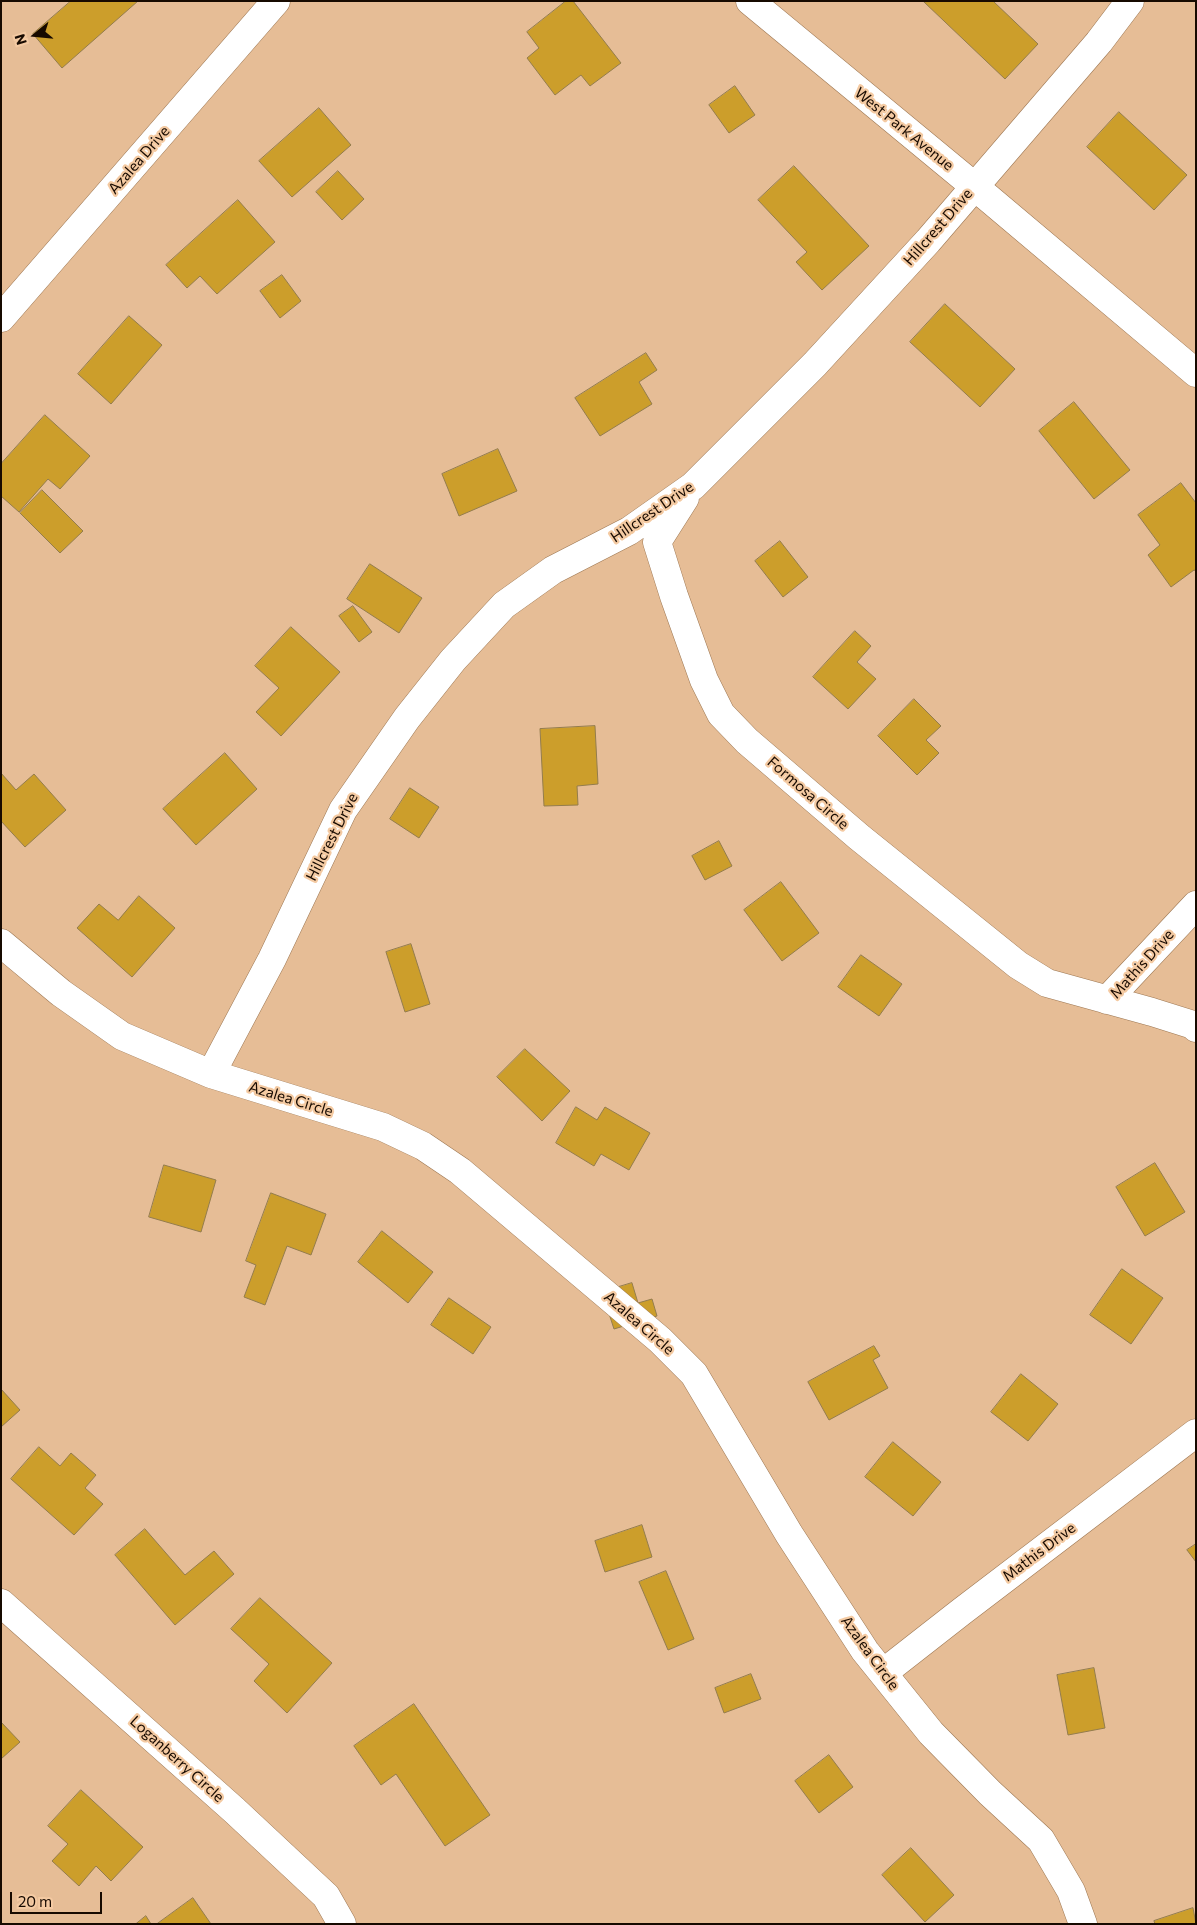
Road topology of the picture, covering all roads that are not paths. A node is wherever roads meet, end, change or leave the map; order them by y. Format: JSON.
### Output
{"nodes":[{"id":1,"x":276,"y":1,"type":"edge"},
{"id":2,"x":750,"y":1,"type":"edge"},
{"id":3,"x":1130,"y":1,"type":"edge"},
{"id":4,"x":974,"y":186,"type":"junction"},
{"id":5,"x":1,"y":318,"type":"edge"},
{"id":6,"x":1196,"y":373,"type":"edge"},
{"id":7,"x":693,"y":486,"type":"junction"},
{"id":8,"x":1196,"y":905,"type":"edge"},
{"id":9,"x":1,"y":943,"type":"edge"},
{"id":10,"x":1107,"y":1000,"type":"junction"},
{"id":11,"x":1196,"y":1028,"type":"edge"},
{"id":12,"x":211,"y":1074,"type":"junction"},
{"id":13,"x":1196,"y":1433,"type":"edge"},
{"id":14,"x":1,"y":1603,"type":"edge"},
{"id":15,"x":884,"y":1673,"type":"junction"},
{"id":16,"x":342,"y":1924,"type":"edge"},
{"id":17,"x":1083,"y":1924,"type":"edge"}],
"edges":[{"from":1,"to":5,"type":"street","name":"Azalea Drive"},
{"from":2,"to":4,"type":"street","name":"West Park Avenue"},
{"from":3,"to":4,"type":"street","name":"Hillcrest Drive"},
{"from":4,"to":6,"type":"street","name":"West Park Avenue"},
{"from":4,"to":7,"type":"street","name":"Hillcrest Drive"},
{"from":7,"to":10,"type":"street","name":"Formosa Circle"},
{"from":7,"to":12,"type":"street","name":"Hillcrest Drive"},
{"from":8,"to":10,"type":"street","name":"Mathis Drive"},
{"from":9,"to":12,"type":"street","name":"Azalea Circle"},
{"from":10,"to":11,"type":"street","name":"Mathis Drive"},
{"from":12,"to":15,"type":"street","name":"Azalea Circle"},
{"from":13,"to":15,"type":"street","name":"Mathis Drive"},
{"from":14,"to":16,"type":"street","name":"Loganberry Circle"},
{"from":15,"to":17,"type":"street","name":"Azalea Circle"}]}
